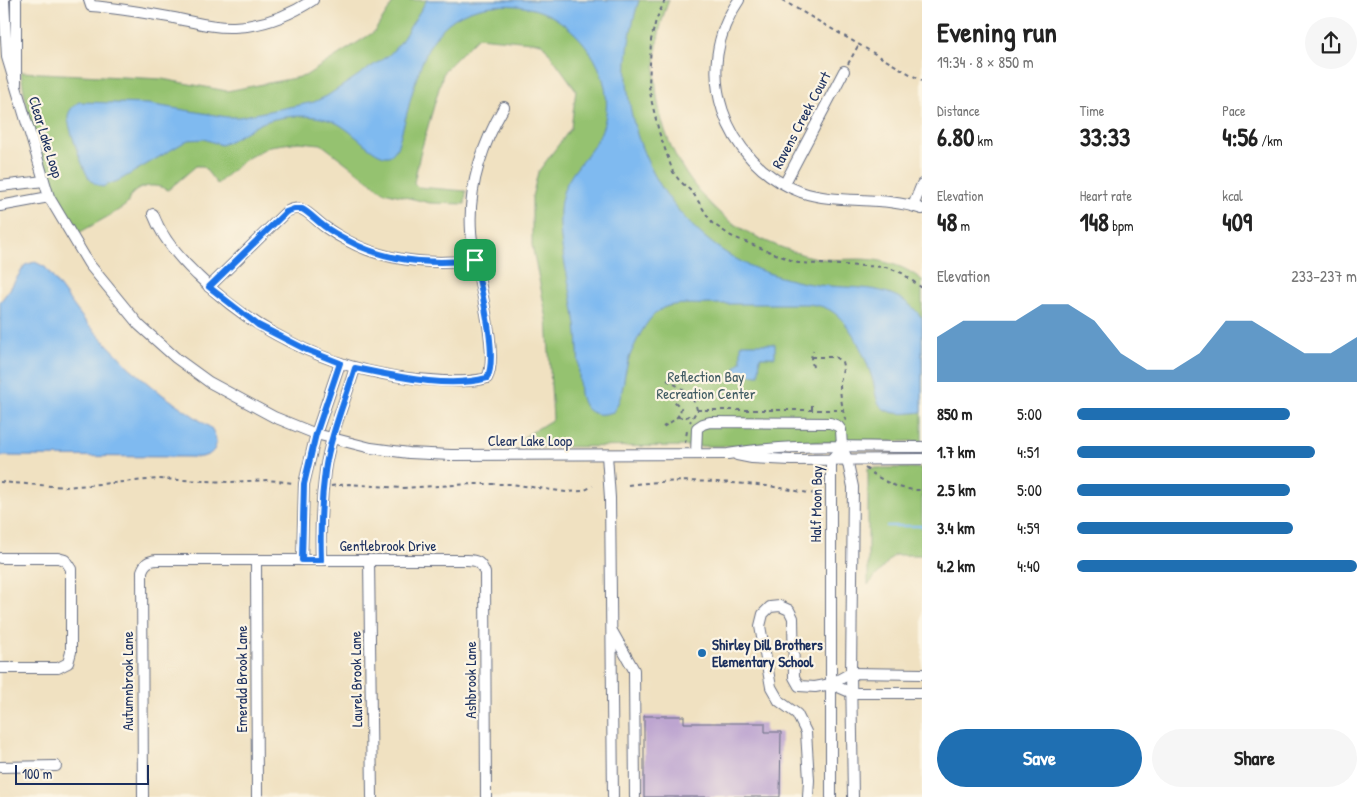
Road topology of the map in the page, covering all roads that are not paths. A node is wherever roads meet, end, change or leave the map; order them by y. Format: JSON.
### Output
{"nodes":[{"id":1,"x":4,"y":0,"type":"edge"},
{"id":2,"x":16,"y":0,"type":"edge"},
{"id":3,"x":313,"y":0,"type":"edge"},
{"id":4,"x":739,"y":0,"type":"edge"},
{"id":5,"x":90,"y":3,"type":"edge"},
{"id":6,"x":844,"y":71,"type":"road end"},
{"id":7,"x":16,"y":86,"type":"junction"},
{"id":8,"x":504,"y":107,"type":"dead end"},
{"id":9,"x":44,"y":181,"type":"junction"},
{"id":10,"x":785,"y":183,"type":"junction"},
{"id":11,"x":922,"y":184,"type":"edge"},
{"id":12,"x":0,"y":186,"type":"edge"},
{"id":13,"x":48,"y":197,"type":"junction"},
{"id":14,"x":0,"y":206,"type":"edge"},
{"id":15,"x":917,"y":207,"type":"edge"},
{"id":16,"x":153,"y":214,"type":"dead end"},
{"id":17,"x":475,"y":260,"type":"junction"},
{"id":18,"x":209,"y":287,"type":"junction"},
{"id":19,"x":340,"y":363,"type":"junction"},
{"id":20,"x":355,"y":368,"type":"junction"},
{"id":21,"x":316,"y":434,"type":"junction"},
{"id":22,"x":333,"y":438,"type":"junction"},
{"id":23,"x":842,"y":447,"type":"junction"},
{"id":24,"x":922,"y":447,"type":"edge"},
{"id":25,"x":696,"y":454,"type":"junction"},
{"id":26,"x":728,"y":454,"type":"junction"},
{"id":27,"x":607,"y":455,"type":"junction"},
{"id":28,"x":848,"y":459,"type":"junction"},
{"id":29,"x":922,"y":459,"type":"edge"},
{"id":30,"x":831,"y":460,"type":"junction"},
{"id":31,"x":0,"y":558,"type":"edge"},
{"id":32,"x":256,"y":560,"type":"junction"},
{"id":33,"x":302,"y":560,"type":"junction"},
{"id":34,"x":321,"y":560,"type":"junction"},
{"id":35,"x":369,"y":560,"type":"junction"},
{"id":36,"x":144,"y":564,"type":"joint"},
{"id":37,"x":480,"y":564,"type":"joint"},
{"id":38,"x":611,"y":630,"type":"junction"},
{"id":39,"x":0,"y":668,"type":"edge"},
{"id":40,"x":851,"y":673,"type":"junction"},
{"id":41,"x":922,"y":674,"type":"edge"},
{"id":42,"x":831,"y":684,"type":"junction"},
{"id":43,"x":852,"y":693,"type":"junction"},
{"id":44,"x":922,"y":693,"type":"edge"},
{"id":45,"x":56,"y":766,"type":"dead end"},
{"id":46,"x":0,"y":767,"type":"edge"},
{"id":47,"x":143,"y":797,"type":"edge"},
{"id":48,"x":257,"y":797,"type":"edge"},
{"id":49,"x":372,"y":797,"type":"edge"},
{"id":50,"x":486,"y":797,"type":"edge"},
{"id":51,"x":613,"y":797,"type":"edge"},
{"id":52,"x":635,"y":797,"type":"edge"},
{"id":53,"x":808,"y":797,"type":"edge"},
{"id":54,"x":831,"y":797,"type":"edge"},
{"id":55,"x":853,"y":797,"type":"edge"}],
"edges":[{"from":1,"to":7,"type":"street","name":"Clear Lake Loop"},
{"from":2,"to":7,"type":"street","name":"Clear Lake Loop"},
{"from":3,"to":5,"type":"street"},
{"from":4,"to":10,"type":"street"},
{"from":6,"to":10,"type":"street","name":"Ravens Creek Court"},
{"from":7,"to":9,"type":"street","name":"Clear Lake Loop"},
{"from":8,"to":17,"type":"street"},
{"from":9,"to":12,"type":"street"},
{"from":9,"to":13,"type":"street","name":"Clear Lake Loop"},
{"from":10,"to":15,"type":"street"},
{"from":11,"to":15,"type":"street"},
{"from":13,"to":14,"type":"street"},
{"from":13,"to":21,"type":"street","name":"Clear Lake Loop"},
{"from":16,"to":18,"type":"street"},
{"from":17,"to":18,"type":"street"},
{"from":17,"to":20,"type":"street"},
{"from":18,"to":19,"type":"street"},
{"from":19,"to":20,"type":"street"},
{"from":19,"to":21,"type":"street"},
{"from":20,"to":22,"type":"street"},
{"from":21,"to":22,"type":"street","name":"Clear Lake Loop"},
{"from":21,"to":33,"type":"street"},
{"from":22,"to":27,"type":"street","name":"Clear Lake Loop"},
{"from":22,"to":34,"type":"street"},
{"from":23,"to":24,"type":"street","name":"Clear Lake Loop"},
{"from":23,"to":25,"type":"street"},
{"from":23,"to":26,"type":"street","name":"Clear Lake Loop"},
{"from":23,"to":28,"type":"street","name":"Half Moon Bay"},
{"from":23,"to":30,"type":"street","name":"Half Moon Bay"},
{"from":25,"to":26,"type":"street","name":"Clear Lake Loop"},
{"from":25,"to":27,"type":"street","name":"Clear Lake Loop"},
{"from":26,"to":30,"type":"street","name":"Clear Lake Loop"},
{"from":27,"to":38,"type":"street"},
{"from":28,"to":29,"type":"street","name":"Clear Lake Loop"},
{"from":28,"to":30,"type":"street","name":"Clear Lake Loop"},
{"from":28,"to":40,"type":"street","name":"Half Moon Bay"},
{"from":30,"to":42,"type":"street","name":"Half Moon Bay"},
{"from":31,"to":39,"type":"street"},
{"from":32,"to":33,"type":"street","name":"Gentlebrook Drive"},
{"from":32,"to":36,"type":"street","name":"Gentlebrook Drive"},
{"from":32,"to":48,"type":"street","name":"Emerald Brook Lane"},
{"from":33,"to":34,"type":"street","name":"Gentlebrook Drive"},
{"from":34,"to":35,"type":"street","name":"Gentlebrook Drive"},
{"from":35,"to":37,"type":"street","name":"Gentlebrook Drive"},
{"from":35,"to":49,"type":"street","name":"Laurel Brook Lane"},
{"from":36,"to":47,"type":"street","name":"Autumnbrook Lane"},
{"from":37,"to":50,"type":"street","name":"Ashbrook Lane"},
{"from":38,"to":51,"type":"street"},
{"from":38,"to":52,"type":"street"},
{"from":40,"to":41,"type":"street"},
{"from":40,"to":42,"type":"street"},
{"from":40,"to":43,"type":"street","name":"Half Moon Bay"},
{"from":42,"to":43,"type":"street"},
{"from":42,"to":53,"type":"street"},
{"from":42,"to":54,"type":"street","name":"Half Moon Bay"},
{"from":43,"to":44,"type":"street"},
{"from":43,"to":55,"type":"street","name":"Half Moon Bay"},
{"from":45,"to":46,"type":"street"}]}
